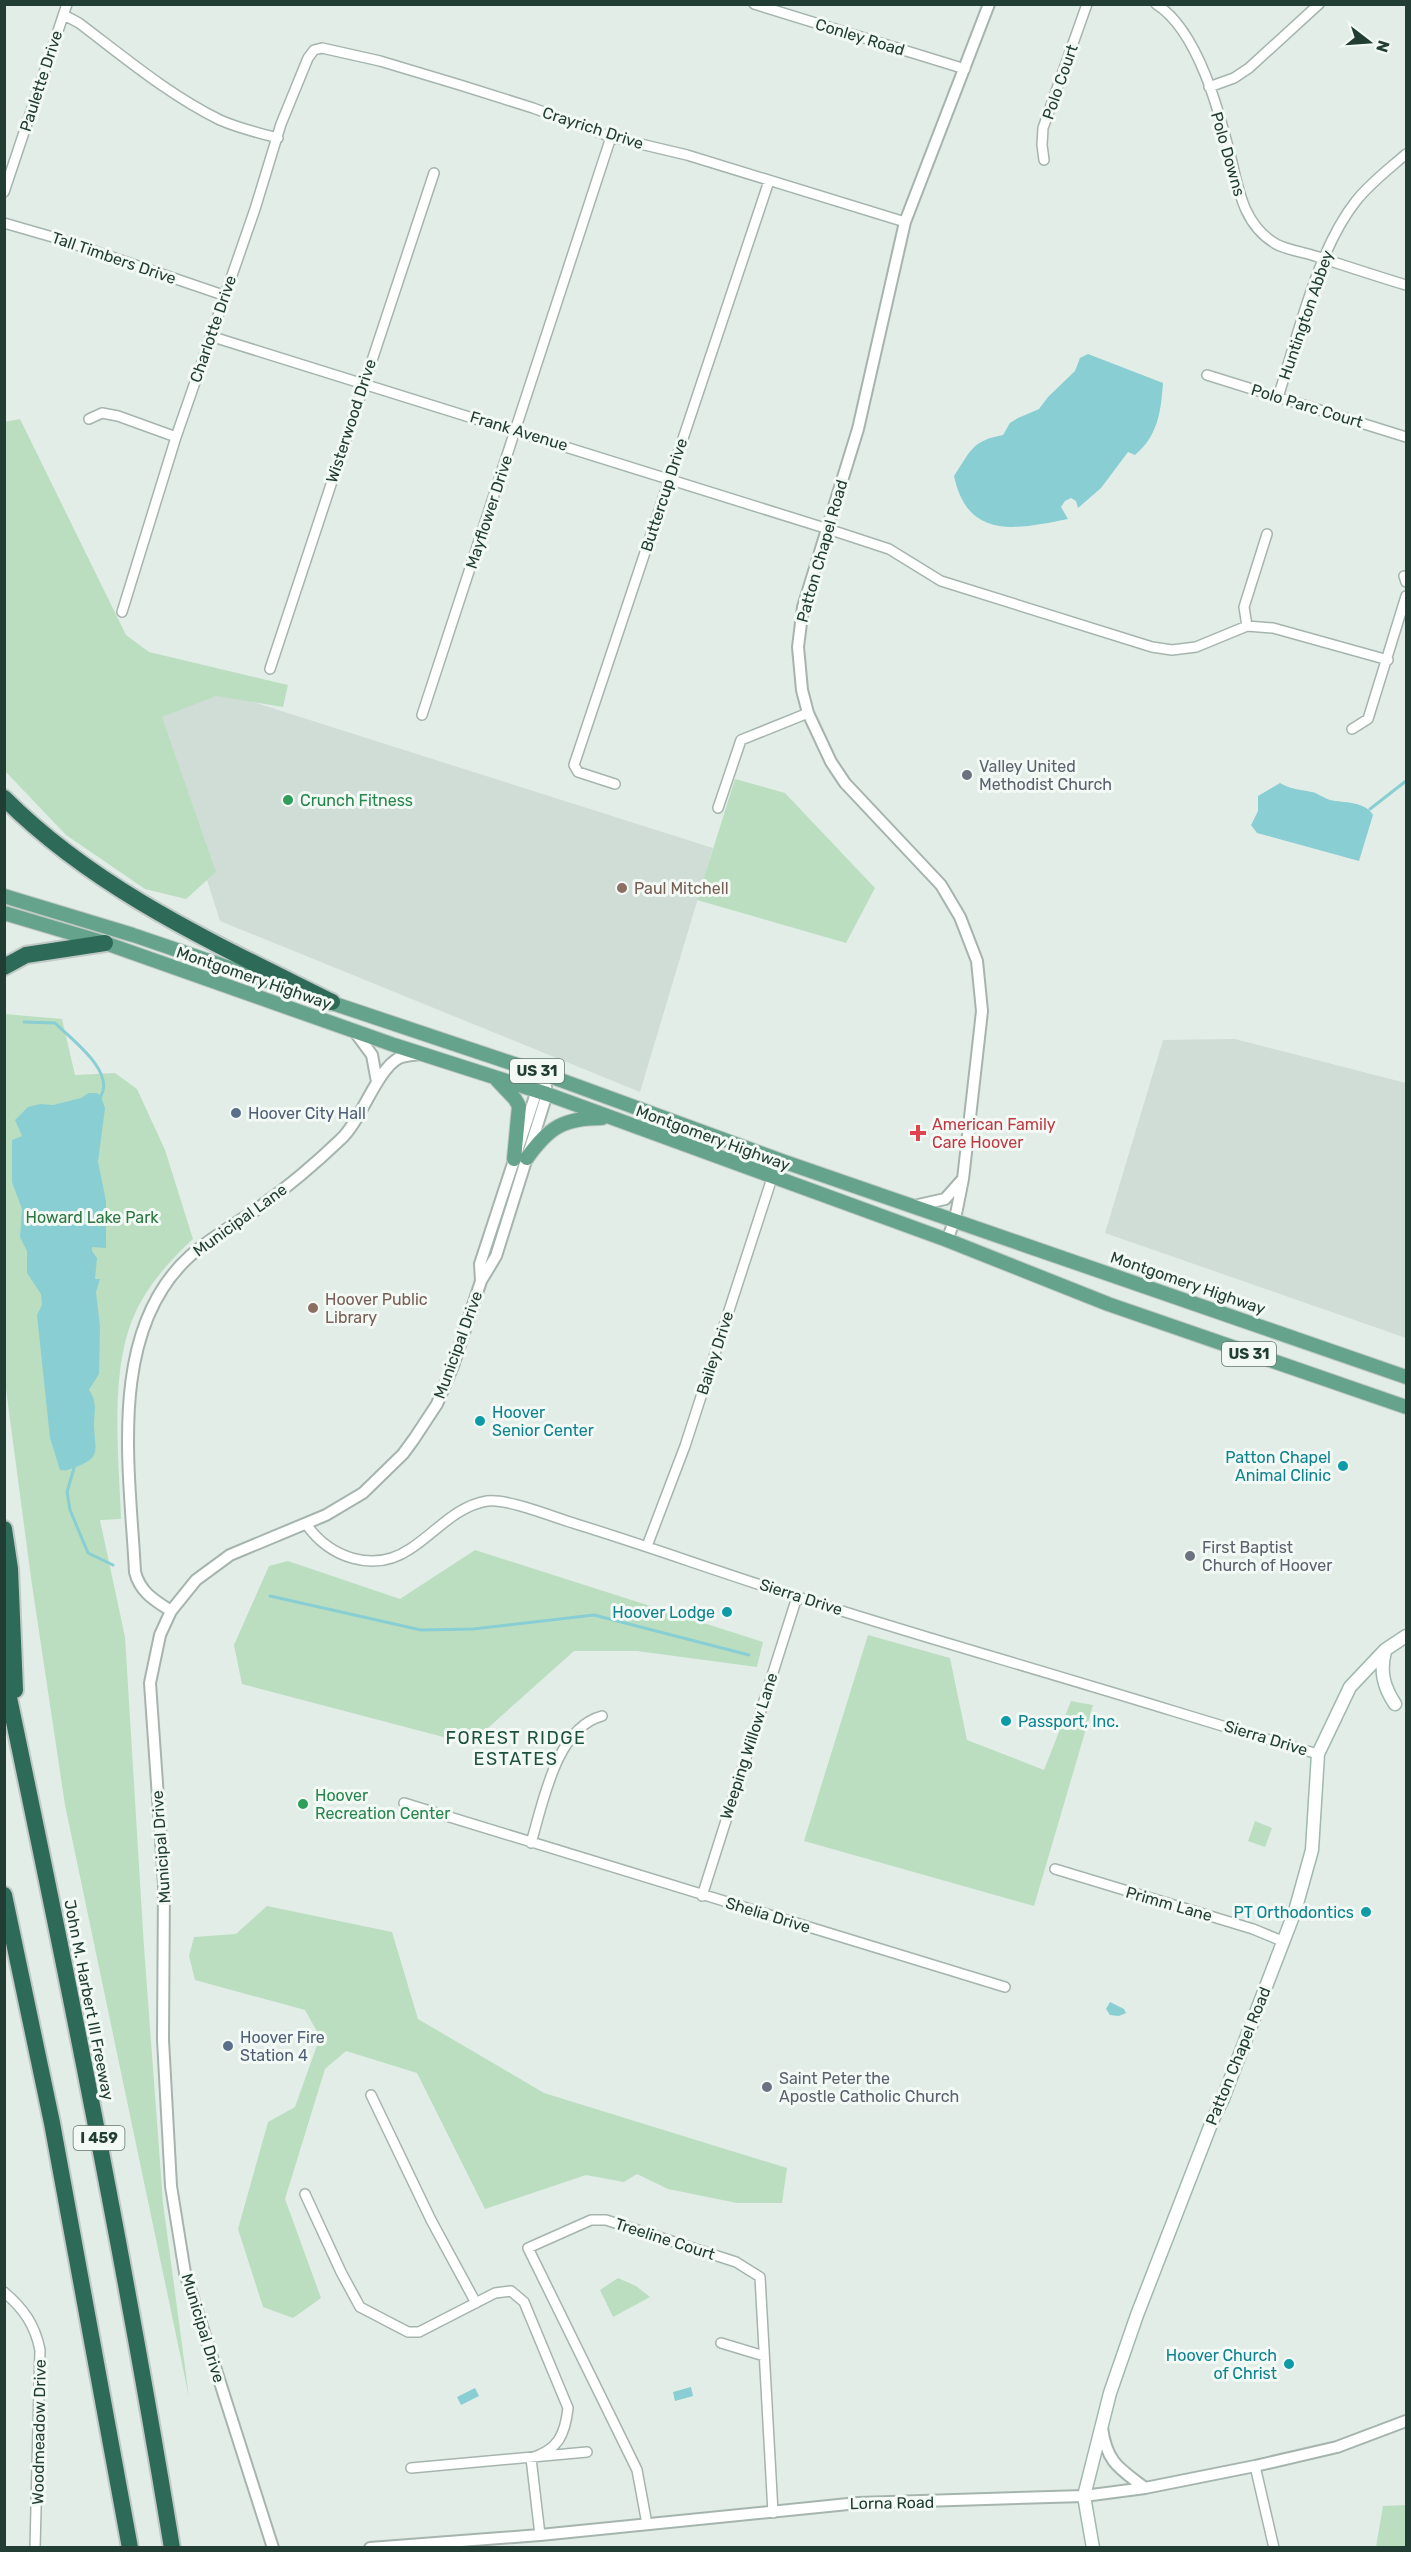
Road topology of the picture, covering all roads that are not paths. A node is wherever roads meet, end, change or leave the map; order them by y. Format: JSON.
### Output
{"nodes":[{"id":1,"x":67,"y":4,"type":"edge"},
{"id":2,"x":754,"y":4,"type":"edge"},
{"id":3,"x":988,"y":4,"type":"edge"},
{"id":4,"x":1087,"y":4,"type":"edge"},
{"id":5,"x":1156,"y":4,"type":"edge"},
{"id":6,"x":1319,"y":4,"type":"edge"},
{"id":7,"x":64,"y":15,"type":"junction"},
{"id":8,"x":314,"y":50,"type":"joint"},
{"id":9,"x":965,"y":69,"type":"junction"},
{"id":10,"x":1209,"y":87,"type":"junction"},
{"id":11,"x":611,"y":137,"type":"junction"},
{"id":12,"x":278,"y":138,"type":"junction"},
{"id":13,"x":1407,"y":154,"type":"edge"},
{"id":14,"x":1044,"y":160,"type":"dead end"},
{"id":15,"x":434,"y":173,"type":"dead end"},
{"id":16,"x":769,"y":181,"type":"junction"},
{"id":17,"x":4,"y":192,"type":"edge"},
{"id":18,"x":905,"y":222,"type":"junction"},
{"id":19,"x":4,"y":223,"type":"edge"},
{"id":20,"x":1323,"y":259,"type":"junction"},
{"id":21,"x":1407,"y":285,"type":"edge"},
{"id":22,"x":224,"y":295,"type":"junction"},
{"id":23,"x":210,"y":336,"type":"junction"},
{"id":24,"x":1208,"y":375,"type":"dead end"},
{"id":25,"x":364,"y":383,"type":"junction"},
{"id":26,"x":1278,"y":396,"type":"junction"},
{"id":27,"x":89,"y":419,"type":"dead end"},
{"id":28,"x":514,"y":430,"type":"junction"},
{"id":29,"x":176,"y":437,"type":"junction"},
{"id":30,"x":1407,"y":438,"type":"edge"},
{"id":31,"x":669,"y":478,"type":"junction"},
{"id":32,"x":828,"y":529,"type":"junction"},
{"id":33,"x":1267,"y":534,"type":"dead end"},
{"id":34,"x":1407,"y":597,"type":"edge"},
{"id":35,"x":122,"y":612,"type":"dead end"},
{"id":36,"x":1247,"y":627,"type":"junction"},
{"id":37,"x":1388,"y":660,"type":"junction"},
{"id":38,"x":270,"y":669,"type":"dead end"},
{"id":39,"x":808,"y":713,"type":"junction"},
{"id":40,"x":422,"y":715,"type":"dead end"},
{"id":41,"x":1352,"y":729,"type":"dead end"},
{"id":42,"x":615,"y":784,"type":"dead end"},
{"id":43,"x":4,"y":798,"type":"edge"},
{"id":44,"x":718,"y":808,"type":"dead end"},
{"id":45,"x":4,"y":896,"type":"edge"},
{"id":46,"x":4,"y":913,"type":"edge"},
{"id":47,"x":105,"y":943,"type":"junction"},
{"id":48,"x":4,"y":967,"type":"edge"},
{"id":49,"x":332,"y":1002,"type":"junction"},
{"id":50,"x":353,"y":1030,"type":"junction"},
{"id":51,"x":424,"y":1054,"type":"junction"},
{"id":52,"x":544,"y":1074,"type":"junction"},
{"id":53,"x":490,"y":1075,"type":"junction"},
{"id":54,"x":377,"y":1082,"type":"junction"},
{"id":55,"x":541,"y":1093,"type":"junction"},
{"id":56,"x":611,"y":1118,"type":"junction"},
{"id":57,"x":771,"y":1157,"type":"junction"},
{"id":58,"x":520,"y":1158,"type":"junction"},
{"id":59,"x":772,"y":1178,"type":"junction"},
{"id":60,"x":963,"y":1179,"type":"junction"},
{"id":61,"x":914,"y":1206,"type":"junction"},
{"id":62,"x":955,"y":1219,"type":"junction"},
{"id":63,"x":947,"y":1240,"type":"junction"},
{"id":64,"x":1407,"y":1377,"type":"edge"},
{"id":65,"x":1407,"y":1407,"type":"edge"},
{"id":66,"x":306,"y":1524,"type":"junction"},
{"id":67,"x":4,"y":1529,"type":"edge"},
{"id":68,"x":648,"y":1546,"type":"junction"},
{"id":69,"x":797,"y":1597,"type":"junction"},
{"id":70,"x":171,"y":1611,"type":"junction"},
{"id":71,"x":1407,"y":1636,"type":"edge"},
{"id":72,"x":1386,"y":1650,"type":"junction"},
{"id":73,"x":4,"y":1674,"type":"edge"},
{"id":74,"x":1395,"y":1704,"type":"dead end"},
{"id":75,"x":602,"y":1716,"type":"dead end"},
{"id":76,"x":16,"y":1730,"type":"junction"},
{"id":77,"x":1318,"y":1754,"type":"junction"},
{"id":78,"x":404,"y":1803,"type":"dead end"},
{"id":79,"x":531,"y":1843,"type":"junction"},
{"id":80,"x":1055,"y":1869,"type":"dead end"},
{"id":81,"x":4,"y":1895,"type":"edge"},
{"id":82,"x":702,"y":1896,"type":"junction"},
{"id":83,"x":1282,"y":1941,"type":"junction"},
{"id":84,"x":1005,"y":1987,"type":"dead end"},
{"id":85,"x":371,"y":2095,"type":"dead end"},
{"id":86,"x":305,"y":2194,"type":"dead end"},
{"id":87,"x":4,"y":2292,"type":"edge"},
{"id":88,"x":476,"y":2303,"type":"junction"},
{"id":89,"x":721,"y":2343,"type":"dead end"},
{"id":90,"x":764,"y":2356,"type":"junction"},
{"id":91,"x":1407,"y":2421,"type":"edge"},
{"id":92,"x":1102,"y":2426,"type":"junction"},
{"id":93,"x":587,"y":2452,"type":"dead end"},
{"id":94,"x":531,"y":2458,"type":"junction"},
{"id":95,"x":1255,"y":2466,"type":"junction"},
{"id":96,"x":411,"y":2468,"type":"dead end"},
{"id":97,"x":1145,"y":2488,"type":"junction"},
{"id":98,"x":1083,"y":2496,"type":"junction"},
{"id":99,"x":773,"y":2513,"type":"junction"},
{"id":100,"x":647,"y":2524,"type":"junction"},
{"id":101,"x":540,"y":2535,"type":"junction"},
{"id":102,"x":35,"y":2547,"type":"edge"},
{"id":103,"x":130,"y":2547,"type":"edge"},
{"id":104,"x":172,"y":2547,"type":"edge"},
{"id":105,"x":273,"y":2547,"type":"edge"},
{"id":106,"x":370,"y":2547,"type":"edge"},
{"id":107,"x":1093,"y":2547,"type":"edge"},
{"id":108,"x":1274,"y":2547,"type":"edge"}],
"edges":[{"from":1,"to":7,"type":"street","name":"Paulette Drive"},
{"from":2,"to":9,"type":"street","name":"Conley Road"},
{"from":3,"to":9,"type":"street","name":"Patton Chapel Road"},
{"from":4,"to":14,"type":"street","name":"Polo Court"},
{"from":5,"to":10,"type":"street","name":"Polo Downs"},
{"from":6,"to":10,"type":"street"},
{"from":7,"to":12,"type":"street"},
{"from":7,"to":17,"type":"street","name":"Paulette Drive"},
{"from":8,"to":11,"type":"street","name":"Crayrich Drive"},
{"from":8,"to":12,"type":"street","name":"Charlotte Drive"},
{"from":9,"to":18,"type":"street","name":"Patton Chapel Road"},
{"from":10,"to":20,"type":"street","name":"Polo Downs"},
{"from":11,"to":16,"type":"street","name":"Crayrich Drive"},
{"from":11,"to":28,"type":"street","name":"Mayflower Drive"},
{"from":12,"to":22,"type":"street","name":"Charlotte Drive"},
{"from":13,"to":20,"type":"street","name":"Huntington Abbey"},
{"from":15,"to":25,"type":"street","name":"Wisterwood Drive"},
{"from":16,"to":18,"type":"street","name":"Crayrich Drive"},
{"from":16,"to":31,"type":"street","name":"Buttercup Drive"},
{"from":18,"to":32,"type":"street","name":"Patton Chapel Road"},
{"from":19,"to":22,"type":"street","name":"Tall Timbers Drive"},
{"from":20,"to":21,"type":"street","name":"Polo Downs"},
{"from":20,"to":26,"type":"street","name":"Huntington Abbey"},
{"from":22,"to":23,"type":"street","name":"Charlotte Drive"},
{"from":23,"to":25,"type":"street","name":"Frank Avenue"},
{"from":23,"to":29,"type":"street","name":"Charlotte Drive"},
{"from":24,"to":26,"type":"street","name":"Polo Parc Court"},
{"from":25,"to":28,"type":"street","name":"Frank Avenue"},
{"from":25,"to":38,"type":"street","name":"Wisterwood Drive"},
{"from":26,"to":30,"type":"street","name":"Polo Parc Court"},
{"from":27,"to":29,"type":"street"},
{"from":28,"to":31,"type":"street","name":"Frank Avenue"},
{"from":28,"to":40,"type":"street","name":"Mayflower Drive"},
{"from":29,"to":35,"type":"street","name":"Charlotte Drive"},
{"from":31,"to":32,"type":"street","name":"Frank Avenue"},
{"from":31,"to":42,"type":"street","name":"Buttercup Drive"},
{"from":32,"to":36,"type":"street","name":"Frank Avenue"},
{"from":32,"to":39,"type":"street","name":"Patton Chapel Road"},
{"from":33,"to":36,"type":"street"},
{"from":34,"to":37,"type":"street"},
{"from":36,"to":37,"type":"street"},
{"from":37,"to":41,"type":"street"},
{"from":39,"to":44,"type":"street"},
{"from":39,"to":60,"type":"street","name":"Patton Chapel Road"},
{"from":43,"to":49,"type":"highway"},
{"from":45,"to":49,"type":"main road","name":"Montgomery Highway","number":"US 31"},
{"from":46,"to":47,"type":"main road","name":"Montgomery Highway","number":"US 31"},
{"from":47,"to":48,"type":"highway"},
{"from":47,"to":50,"type":"main road","name":"Montgomery Highway","number":"US 31"},
{"from":49,"to":52,"type":"main road","name":"Montgomery Highway","number":"US 31"},
{"from":50,"to":51,"type":"main road","name":"Montgomery Highway","number":"US 31"},
{"from":50,"to":54,"type":"street"},
{"from":51,"to":53,"type":"main road","name":"Montgomery Highway","number":"US 31"},
{"from":51,"to":54,"type":"street","name":"Municipal Lane"},
{"from":52,"to":55,"type":"street","name":"Municipal Drive"},
{"from":52,"to":57,"type":"main road","name":"Montgomery Highway","number":"US 31"},
{"from":53,"to":55,"type":"main road","name":"Montgomery Highway","number":"US 31"},
{"from":53,"to":58,"type":"main road"},
{"from":54,"to":70,"type":"street","name":"Municipal Lane"},
{"from":55,"to":56,"type":"main road","name":"Montgomery Highway","number":"US 31"},
{"from":55,"to":58,"type":"street","name":"Municipal Drive"},
{"from":56,"to":58,"type":"main road"},
{"from":56,"to":59,"type":"main road","name":"Montgomery Highway","number":"US 31"},
{"from":57,"to":59,"type":"street","name":"Bailey Drive"},
{"from":57,"to":61,"type":"main road","name":"Montgomery Highway","number":"US 31"},
{"from":58,"to":66,"type":"street","name":"Municipal Drive"},
{"from":59,"to":63,"type":"main road","name":"Montgomery Highway","number":"US 31"},
{"from":59,"to":68,"type":"street","name":"Bailey Drive"},
{"from":60,"to":61,"type":"street"},
{"from":60,"to":62,"type":"street","name":"Patton Chapel Road"},
{"from":61,"to":62,"type":"main road","name":"Montgomery Highway","number":"US 31"},
{"from":62,"to":63,"type":"street","name":"Patton Chapel Road"},
{"from":62,"to":64,"type":"main road","name":"Montgomery Highway","number":"US 31"},
{"from":63,"to":65,"type":"main road","name":"Montgomery Highway","number":"US 31"},
{"from":66,"to":68,"type":"street","name":"Sierra Drive"},
{"from":66,"to":70,"type":"street","name":"Municipal Drive"},
{"from":67,"to":76,"type":"highway"},
{"from":68,"to":69,"type":"street","name":"Sierra Drive"},
{"from":69,"to":77,"type":"street","name":"Sierra Drive"},
{"from":69,"to":82,"type":"street","name":"Weeping Willow Lane"},
{"from":70,"to":105,"type":"street","name":"Municipal Drive"},
{"from":71,"to":72,"type":"main road","name":"Patton Chapel Road"},
{"from":72,"to":74,"type":"main road"},
{"from":72,"to":77,"type":"main road","name":"Patton Chapel Road"},
{"from":73,"to":76,"type":"highway","name":"John M. Harbert III Freeway","number":"I 459"},
{"from":75,"to":79,"type":"street"},
{"from":76,"to":104,"type":"highway","name":"John M. Harbert III Freeway","number":"I 459"},
{"from":77,"to":83,"type":"main road","name":"Patton Chapel Road"},
{"from":78,"to":79,"type":"street","name":"Shelia Drive"},
{"from":79,"to":82,"type":"street","name":"Shelia Drive"},
{"from":80,"to":83,"type":"street","name":"Primm Lane"},
{"from":81,"to":103,"type":"highway","number":"I 459"},
{"from":82,"to":84,"type":"street","name":"Shelia Drive"},
{"from":83,"to":92,"type":"main road","name":"Patton Chapel Road"},
{"from":85,"to":88,"type":"street"},
{"from":86,"to":88,"type":"street"},
{"from":87,"to":102,"type":"street","name":"Woodmeadow Drive"},
{"from":88,"to":94,"type":"street"},
{"from":89,"to":90,"type":"street"},
{"from":90,"to":99,"type":"street","name":"Treeline Court"},
{"from":90,"to":100,"type":"street","name":"Treeline Court"},
{"from":91,"to":95,"type":"street","name":"Lorna Road"},
{"from":92,"to":97,"type":"street"},
{"from":92,"to":98,"type":"main road","name":"Patton Chapel Road"},
{"from":93,"to":94,"type":"street"},
{"from":94,"to":96,"type":"street"},
{"from":94,"to":101,"type":"street"},
{"from":95,"to":97,"type":"street","name":"Lorna Road"},
{"from":95,"to":108,"type":"street"},
{"from":97,"to":98,"type":"street","name":"Lorna Road"},
{"from":98,"to":99,"type":"street","name":"Lorna Road"},
{"from":98,"to":107,"type":"main road"},
{"from":99,"to":100,"type":"street","name":"Lorna Road"},
{"from":100,"to":101,"type":"street","name":"Lorna Road"},
{"from":101,"to":106,"type":"street","name":"Lorna Road"}]}
